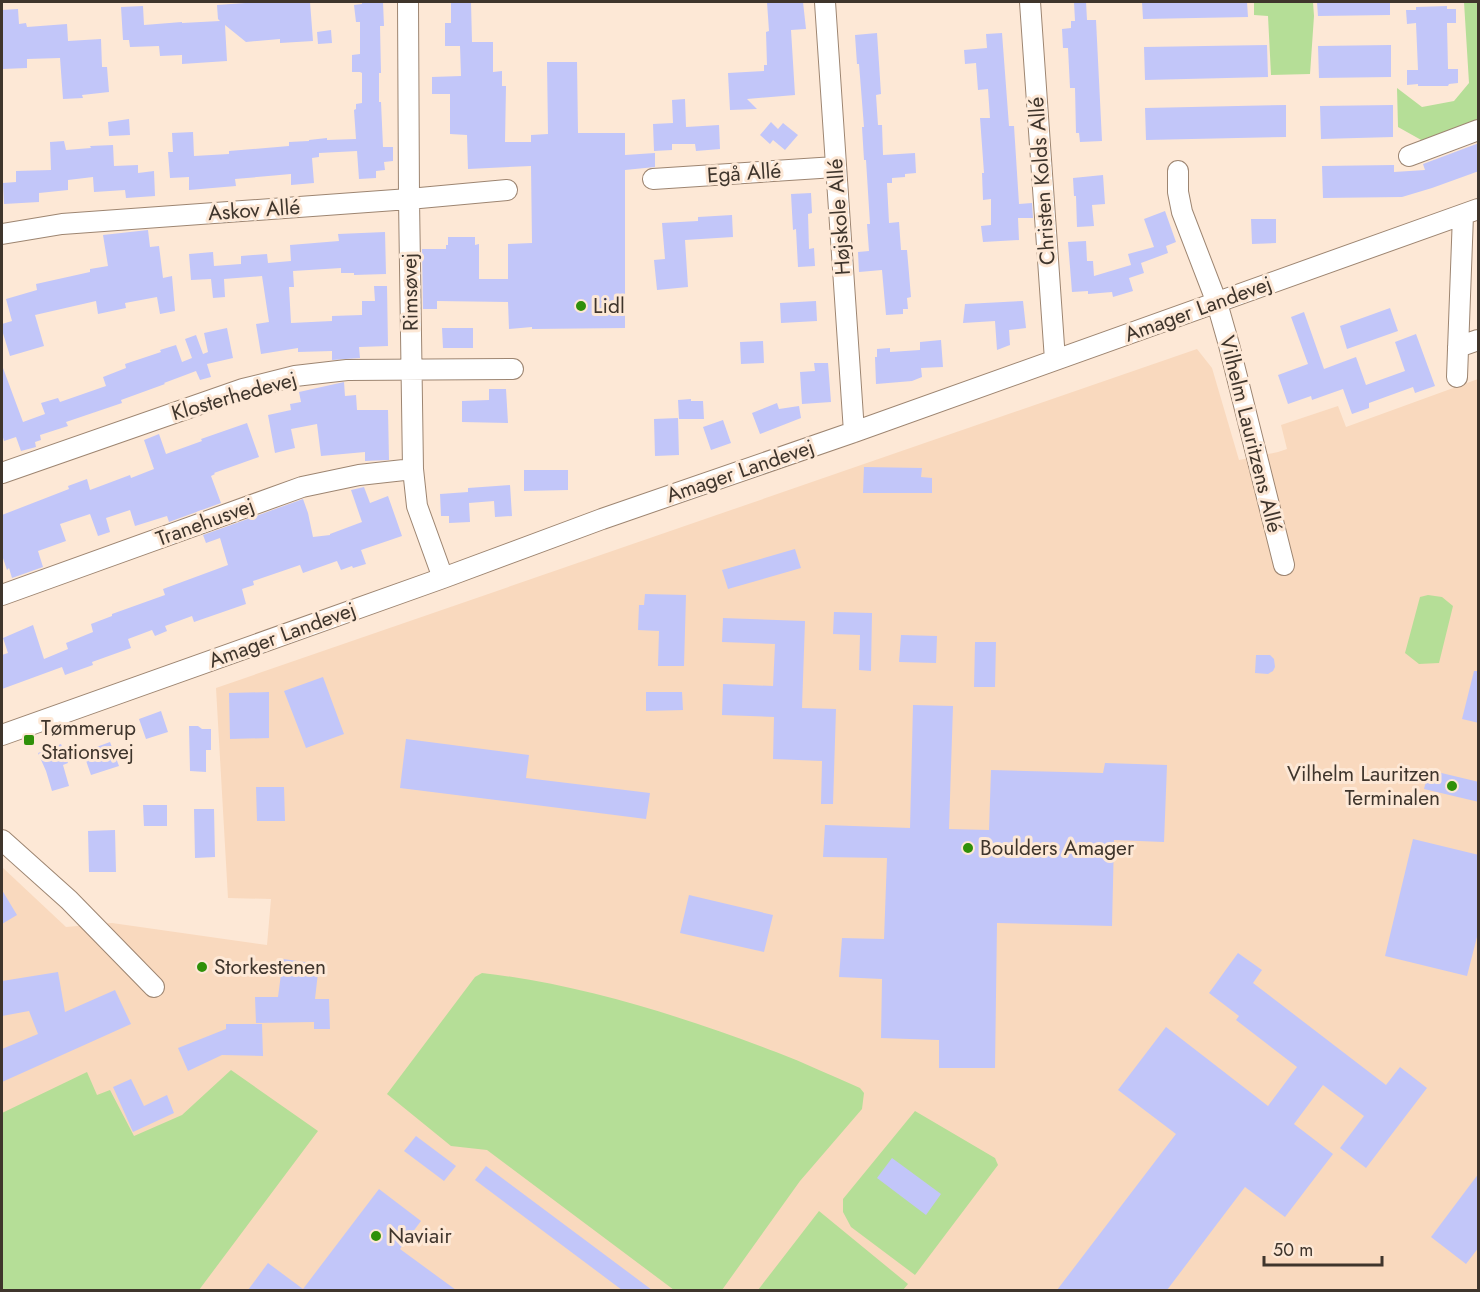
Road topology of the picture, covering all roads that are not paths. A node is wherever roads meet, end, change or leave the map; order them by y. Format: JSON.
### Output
{"nodes":[{"id":1,"x":408,"y":2,"type":"edge"},
{"id":2,"x":825,"y":2,"type":"edge"},
{"id":3,"x":1030,"y":2,"type":"edge"},
{"id":4,"x":1479,"y":130,"type":"edge"},
{"id":5,"x":1409,"y":156,"type":"dead end"},
{"id":6,"x":835,"y":167,"type":"junction"},
{"id":7,"x":1178,"y":171,"type":"dead end"},
{"id":8,"x":653,"y":179,"type":"dead end"},
{"id":9,"x":507,"y":190,"type":"dead end"},
{"id":10,"x":409,"y":199,"type":"junction"},
{"id":11,"x":1471,"y":212,"type":"edge"},
{"id":12,"x":2,"y":234,"type":"edge"},
{"id":13,"x":1217,"y":303,"type":"junction"},
{"id":14,"x":1479,"y":340,"type":"edge"},
{"id":15,"x":1458,"y":347,"type":"junction"},
{"id":16,"x":1055,"y":360,"type":"junction"},
{"id":17,"x":411,"y":369,"type":"junction"},
{"id":18,"x":513,"y":369,"type":"dead end"},
{"id":19,"x":1456,"y":377,"type":"dead end"},
{"id":20,"x":854,"y":432,"type":"junction"},
{"id":21,"x":413,"y":469,"type":"junction"},
{"id":22,"x":2,"y":472,"type":"edge"},
{"id":23,"x":1284,"y":565,"type":"dead end"},
{"id":24,"x":443,"y":578,"type":"junction"},
{"id":25,"x":2,"y":595,"type":"edge"},
{"id":26,"x":2,"y":735,"type":"edge"},
{"id":27,"x":2,"y":840,"type":"edge"},
{"id":28,"x":154,"y":987,"type":"dead end"}],
"edges":[{"from":1,"to":10,"type":"street","name":"Rimsøvej"},
{"from":2,"to":6,"type":"street","name":"Højskole Allé"},
{"from":3,"to":16,"type":"street","name":"Christen Kolds Allé"},
{"from":4,"to":5,"type":"street"},
{"from":6,"to":8,"type":"street","name":"Egå Allé"},
{"from":6,"to":20,"type":"street","name":"Højskole Allé"},
{"from":7,"to":13,"type":"street","name":"Vilhelm Lauritzens Allé"},
{"from":9,"to":10,"type":"street","name":"Askov Allé"},
{"from":10,"to":12,"type":"street","name":"Askov Allé"},
{"from":10,"to":17,"type":"street","name":"Rimsøvej"},
{"from":11,"to":13,"type":"street","name":"Amager Landevej"},
{"from":11,"to":15,"type":"street"},
{"from":13,"to":16,"type":"street","name":"Amager Landevej"},
{"from":13,"to":23,"type":"street","name":"Vilhelm Lauritzens Allé"},
{"from":14,"to":15,"type":"street"},
{"from":15,"to":19,"type":"street"},
{"from":16,"to":20,"type":"street","name":"Amager Landevej"},
{"from":17,"to":18,"type":"street","name":"Klosterhedevej"},
{"from":17,"to":21,"type":"street","name":"Rimsøvej"},
{"from":17,"to":22,"type":"street","name":"Klosterhedevej"},
{"from":20,"to":24,"type":"street","name":"Amager Landevej"},
{"from":21,"to":24,"type":"street","name":"Rimsøvej"},
{"from":21,"to":25,"type":"street","name":"Tranehusvej"},
{"from":24,"to":26,"type":"street","name":"Amager Landevej"},
{"from":27,"to":28,"type":"street"}]}
